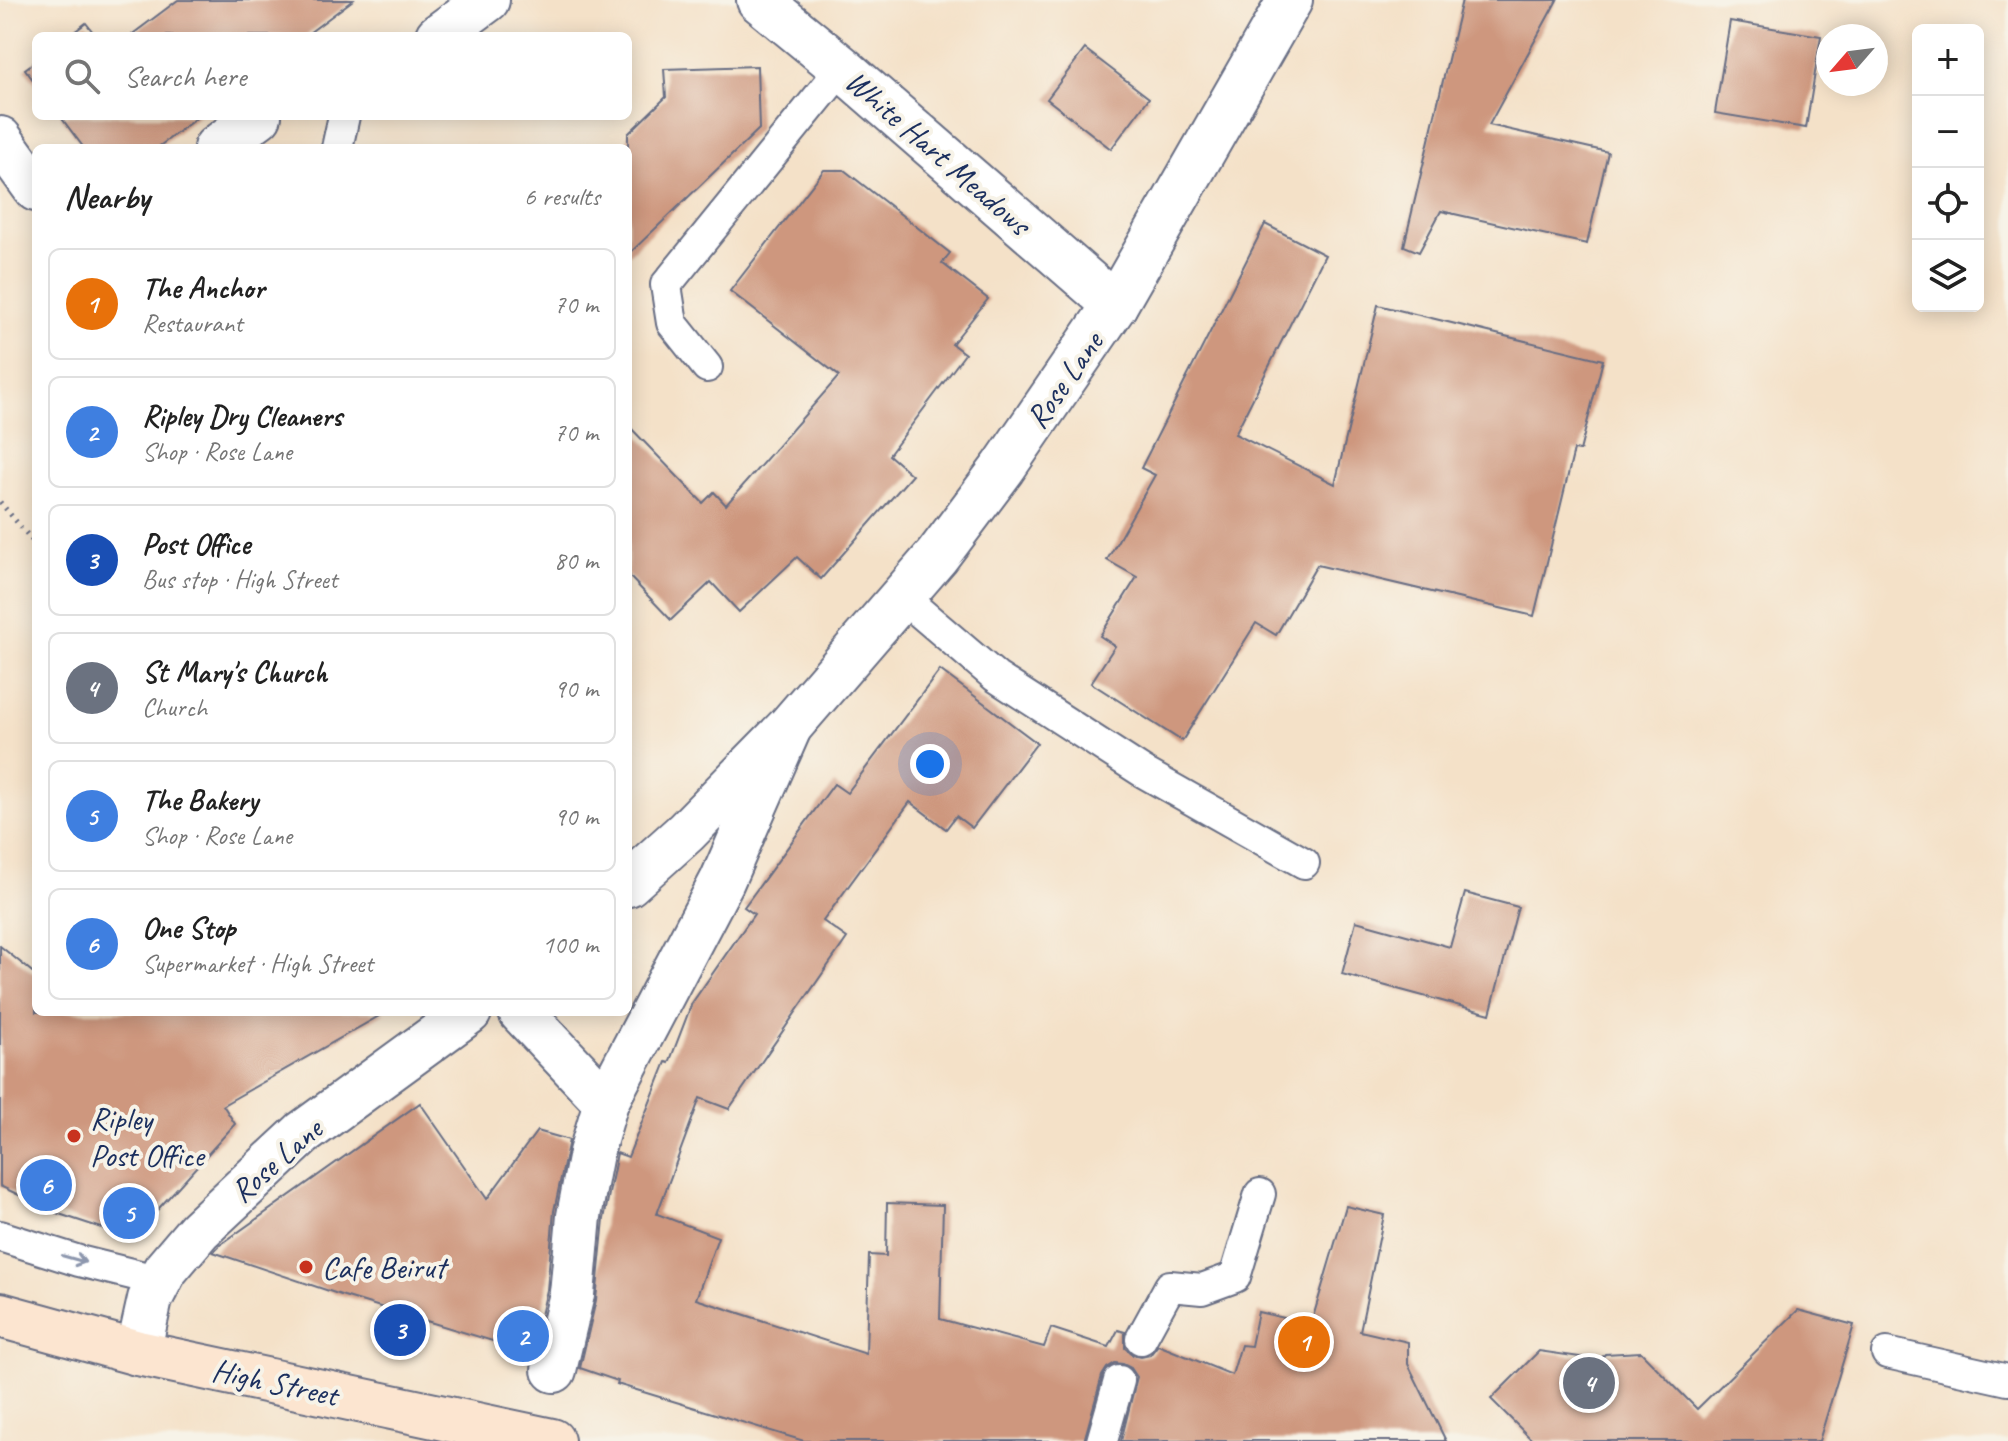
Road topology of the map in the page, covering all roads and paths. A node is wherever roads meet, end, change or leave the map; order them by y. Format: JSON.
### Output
{"nodes":[{"id":1,"x":487,"y":0,"type":"edge"},
{"id":2,"x":759,"y":0,"type":"edge"},
{"id":3,"x":1290,"y":0,"type":"edge"},
{"id":4,"x":441,"y":20,"type":"edge"},
{"id":5,"x":842,"y":68,"type":"junction"},
{"id":6,"x":254,"y":120,"type":"edge"},
{"id":7,"x":343,"y":120,"type":"edge"},
{"id":8,"x":0,"y":139,"type":"edge"},
{"id":9,"x":221,"y":144,"type":"edge"},
{"id":10,"x":338,"y":144,"type":"edge"},
{"id":11,"x":32,"y":183,"type":"edge"},
{"id":12,"x":1115,"y":305,"type":"junction"},
{"id":13,"x":707,"y":367,"type":"dead end"},
{"id":14,"x":0,"y":502,"type":"edge"},
{"id":15,"x":32,"y":540,"type":"edge"},
{"id":16,"x":901,"y":596,"type":"junction"},
{"id":17,"x":790,"y":726,"type":"junction"},
{"id":18,"x":1304,"y":863,"type":"dead end"},
{"id":19,"x":632,"y":880,"type":"edge"},
{"id":20,"x":464,"y":1016,"type":"edge"},
{"id":21,"x":525,"y":1016,"type":"edge"},
{"id":22,"x":606,"y":1102,"type":"junction"},
{"id":23,"x":1260,"y":1194,"type":"dead end"},
{"id":24,"x":0,"y":1236,"type":"edge"},
{"id":25,"x":160,"y":1281,"type":"junction"},
{"id":26,"x":0,"y":1315,"type":"edge"},
{"id":27,"x":1141,"y":1339,"type":"dead end"},
{"id":28,"x":138,"y":1353,"type":"junction"},
{"id":29,"x":1887,"y":1353,"type":"dead end"},
{"id":30,"x":554,"y":1370,"type":"dead end"},
{"id":31,"x":2008,"y":1380,"type":"edge"},
{"id":32,"x":1119,"y":1381,"type":"dead end"},
{"id":33,"x":552,"y":1441,"type":"edge"},
{"id":34,"x":1102,"y":1441,"type":"edge"}],
"edges":[{"from":1,"to":4,"type":"street"},
{"from":2,"to":5,"type":"street","name":"White Hart Meadows"},
{"from":3,"to":12,"type":"street","name":"Rose Lane"},
{"from":5,"to":12,"type":"street","name":"White Hart Meadows"},
{"from":5,"to":13,"type":"lane"},
{"from":6,"to":9,"type":"street"},
{"from":7,"to":10,"type":"lane"},
{"from":8,"to":11,"type":"street"},
{"from":12,"to":16,"type":"street","name":"Rose Lane"},
{"from":14,"to":15,"type":"path"},
{"from":16,"to":17,"type":"street","name":"Rose Lane"},
{"from":16,"to":18,"type":"lane"},
{"from":17,"to":19,"type":"street","name":"Rose Lane"},
{"from":17,"to":22,"type":"street","name":"Rose Lane"},
{"from":20,"to":25,"type":"street","name":"Rose Lane"},
{"from":21,"to":22,"type":"street"},
{"from":22,"to":30,"type":"street","name":"Rose Lane"},
{"from":23,"to":27,"type":"lane"},
{"from":24,"to":25,"type":"lane","one_way":true},
{"from":25,"to":28,"type":"street","name":"Rose Lane"},
{"from":26,"to":28,"type":"main road","name":"High Street"},
{"from":28,"to":33,"type":"main road","name":"High Street"},
{"from":29,"to":31,"type":"lane"},
{"from":32,"to":34,"type":"lane"}]}
